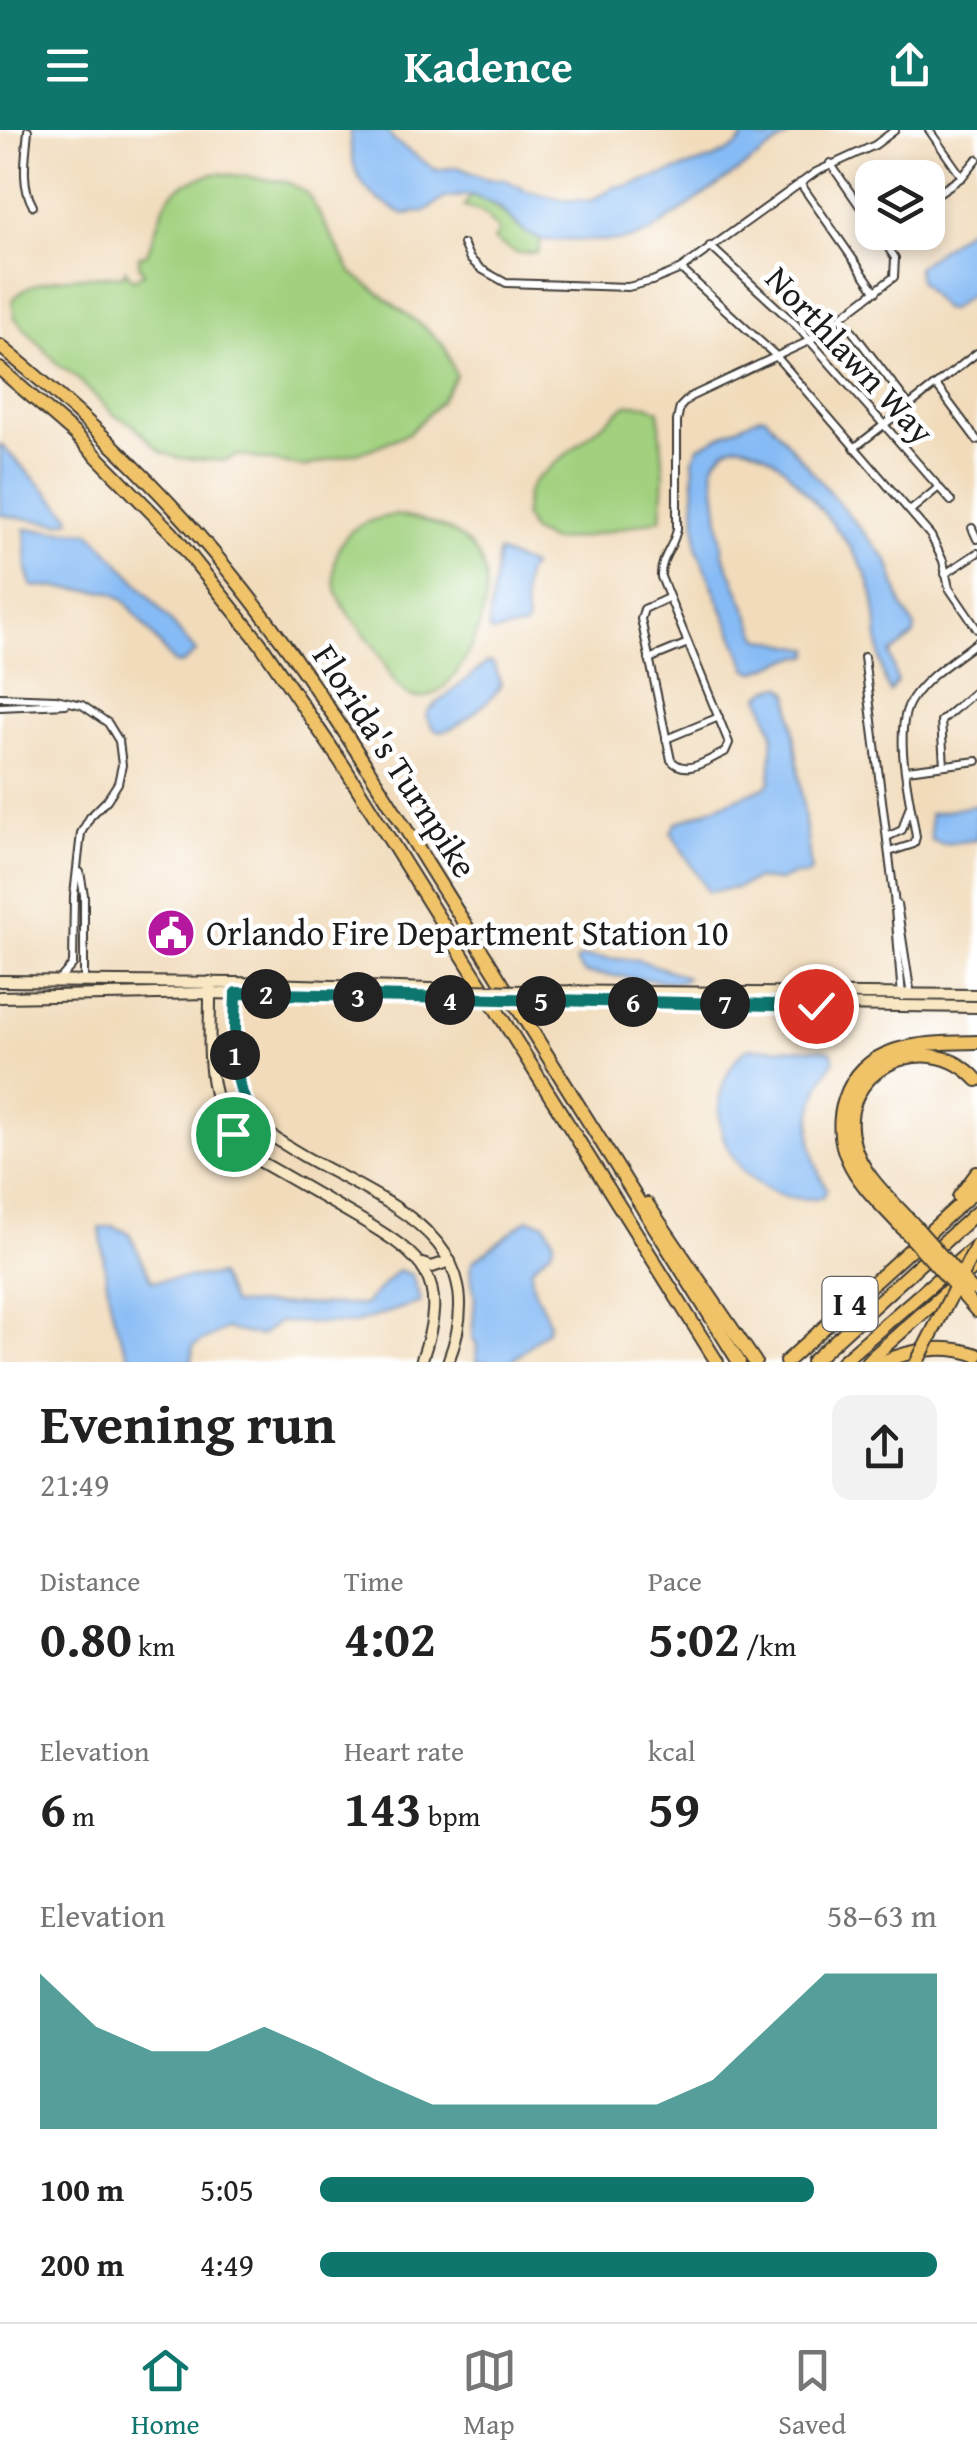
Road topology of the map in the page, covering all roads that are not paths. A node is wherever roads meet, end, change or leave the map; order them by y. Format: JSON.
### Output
{"nodes":[{"id":1,"x":28,"y":130,"type":"edge"},
{"id":2,"x":895,"y":130,"type":"edge"},
{"id":3,"x":929,"y":130,"type":"edge"},
{"id":4,"x":977,"y":159,"type":"edge"},
{"id":5,"x":830,"y":164,"type":"junction"},
{"id":6,"x":962,"y":177,"type":"junction"},
{"id":7,"x":800,"y":183,"type":"junction"},
{"id":8,"x":945,"y":188,"type":"edge"},
{"id":9,"x":855,"y":200,"type":"edge"},
{"id":10,"x":33,"y":206,"type":"dead end"},
{"id":11,"x":463,"y":244,"type":"dead end"},
{"id":12,"x":710,"y":246,"type":"junction"},
{"id":13,"x":889,"y":250,"type":"edge"},
{"id":14,"x":681,"y":268,"type":"junction"},
{"id":15,"x":876,"y":292,"type":"junction"},
{"id":16,"x":842,"y":318,"type":"junction"},
{"id":17,"x":809,"y":340,"type":"junction"},
{"id":18,"x":0,"y":346,"type":"edge"},
{"id":19,"x":977,"y":353,"type":"edge"},
{"id":20,"x":774,"y":355,"type":"junction"},
{"id":21,"x":0,"y":369,"type":"edge"},
{"id":22,"x":936,"y":386,"type":"junction"},
{"id":23,"x":909,"y":405,"type":"junction"},
{"id":24,"x":882,"y":426,"type":"junction"},
{"id":25,"x":977,"y":440,"type":"edge"},
{"id":26,"x":854,"y":448,"type":"junction"},
{"id":27,"x":938,"y":487,"type":"junction"},
{"id":28,"x":951,"y":501,"type":"dead end"},
{"id":29,"x":910,"y":511,"type":"junction"},
{"id":30,"x":972,"y":528,"type":"dead end"},
{"id":31,"x":977,"y":539,"type":"edge"},
{"id":32,"x":977,"y":553,"type":"edge"},
{"id":33,"x":945,"y":574,"type":"junction"},
{"id":34,"x":668,"y":598,"type":"junction"},
{"id":35,"x":977,"y":628,"type":"edge"},
{"id":36,"x":977,"y":642,"type":"edge"},
{"id":37,"x":688,"y":643,"type":"junction"},
{"id":38,"x":864,"y":657,"type":"dead end"},
{"id":39,"x":649,"y":659,"type":"junction"},
{"id":40,"x":977,"y":690,"type":"edge"},
{"id":41,"x":0,"y":696,"type":"edge"},
{"id":42,"x":15,"y":702,"type":"junction"},
{"id":43,"x":0,"y":707,"type":"edge"},
{"id":44,"x":719,"y":717,"type":"junction"},
{"id":45,"x":666,"y":738,"type":"junction"},
{"id":46,"x":977,"y":761,"type":"edge"},
{"id":47,"x":944,"y":765,"type":"junction"},
{"id":48,"x":907,"y":770,"type":"junction"},
{"id":49,"x":909,"y":806,"type":"junction"},
{"id":50,"x":902,"y":830,"type":"junction"},
{"id":51,"x":915,"y":831,"type":"junction"},
{"id":52,"x":887,"y":837,"type":"junction"},
{"id":53,"x":889,"y":852,"type":"junction"},
{"id":54,"x":80,"y":866,"type":"junction"},
{"id":55,"x":74,"y":895,"type":"junction"},
{"id":56,"x":84,"y":895,"type":"junction"},
{"id":57,"x":0,"y":981,"type":"edge"},
{"id":58,"x":56,"y":982,"type":"junction"},
{"id":59,"x":84,"y":982,"type":"junction"},
{"id":60,"x":160,"y":982,"type":"junction"},
{"id":61,"x":210,"y":988,"type":"junction"},
{"id":62,"x":236,"y":988,"type":"junction"},
{"id":63,"x":977,"y":994,"type":"edge"},
{"id":64,"x":0,"y":996,"type":"edge"},
{"id":65,"x":75,"y":996,"type":"junction"},
{"id":66,"x":21,"y":997,"type":"junction"},
{"id":67,"x":907,"y":999,"type":"junction"},
{"id":68,"x":977,"y":1007,"type":"edge"},
{"id":69,"x":977,"y":1042,"type":"edge"},
{"id":70,"x":977,"y":1080,"type":"edge"},
{"id":71,"x":253,"y":1118,"type":"junction"},
{"id":72,"x":233,"y":1134,"type":"junction"},
{"id":73,"x":617,"y":1168,"type":"junction"},
{"id":74,"x":977,"y":1174,"type":"edge"},
{"id":75,"x":342,"y":1177,"type":"junction"},
{"id":76,"x":977,"y":1189,"type":"edge"},
{"id":77,"x":329,"y":1200,"type":"junction"},
{"id":78,"x":977,"y":1212,"type":"edge"},
{"id":79,"x":951,"y":1213,"type":"junction"},
{"id":80,"x":910,"y":1229,"type":"junction"},
{"id":81,"x":977,"y":1245,"type":"edge"},
{"id":82,"x":450,"y":1261,"type":"junction"},
{"id":83,"x":977,"y":1262,"type":"edge"},
{"id":84,"x":422,"y":1264,"type":"junction"},
{"id":85,"x":971,"y":1294,"type":"edge"},
{"id":86,"x":977,"y":1311,"type":"edge"},
{"id":87,"x":977,"y":1355,"type":"edge"},
{"id":88,"x":421,"y":1362,"type":"edge"},
{"id":89,"x":448,"y":1362,"type":"edge"},
{"id":90,"x":715,"y":1362,"type":"edge"},
{"id":91,"x":738,"y":1362,"type":"edge"},
{"id":92,"x":755,"y":1362,"type":"edge"},
{"id":93,"x":786,"y":1362,"type":"edge"},
{"id":94,"x":812,"y":1362,"type":"edge"},
{"id":95,"x":842,"y":1362,"type":"edge"},
{"id":96,"x":866,"y":1362,"type":"edge"},
{"id":97,"x":882,"y":1362,"type":"edge"},
{"id":98,"x":918,"y":1362,"type":"edge"},
{"id":99,"x":926,"y":1362,"type":"edge"}],
"edges":[{"from":1,"to":10,"type":"street"},
{"from":2,"to":5,"type":"street"},
{"from":3,"to":6,"type":"street"},
{"from":4,"to":6,"type":"street"},
{"from":5,"to":7,"type":"street"},
{"from":5,"to":9,"type":"street"},
{"from":6,"to":8,"type":"street"},
{"from":7,"to":12,"type":"street"},
{"from":7,"to":15,"type":"street"},
{"from":11,"to":14,"type":"street"},
{"from":12,"to":14,"type":"street"},
{"from":12,"to":17,"type":"street","name":"Northlawn Way"},
{"from":13,"to":15,"type":"street"},
{"from":14,"to":20,"type":"street"},
{"from":15,"to":16,"type":"street"},
{"from":16,"to":17,"type":"street"},
{"from":16,"to":23,"type":"street"},
{"from":17,"to":20,"type":"street"},
{"from":17,"to":24,"type":"street","name":"Northlawn Way"},
{"from":18,"to":73,"type":"highway","name":"Florida's Turnpike"},
{"from":19,"to":22,"type":"street"},
{"from":20,"to":26,"type":"street"},
{"from":20,"to":34,"type":"street"},
{"from":21,"to":90,"type":"highway","name":"Florida's Turnpike"},
{"from":22,"to":23,"type":"street"},
{"from":22,"to":25,"type":"street"},
{"from":23,"to":24,"type":"street"},
{"from":24,"to":26,"type":"street"},
{"from":24,"to":27,"type":"street","name":"Northlawn Way"},
{"from":26,"to":29,"type":"street"},
{"from":27,"to":28,"type":"street","name":"Northlawn Way"},
{"from":27,"to":29,"type":"street"},
{"from":29,"to":33,"type":"street"},
{"from":30,"to":31,"type":"street"},
{"from":32,"to":33,"type":"street"},
{"from":33,"to":35,"type":"street"},
{"from":34,"to":37,"type":"street"},
{"from":34,"to":39,"type":"street"},
{"from":36,"to":48,"type":"street"},
{"from":37,"to":39,"type":"street"},
{"from":37,"to":44,"type":"street"},
{"from":38,"to":52,"type":"street"},
{"from":39,"to":45,"type":"street"},
{"from":40,"to":47,"type":"street"},
{"from":41,"to":42,"type":"street"},
{"from":42,"to":43,"type":"street"},
{"from":42,"to":54,"type":"street"},
{"from":44,"to":45,"type":"street"},
{"from":44,"to":45,"type":"street"},
{"from":46,"to":47,"type":"street"},
{"from":47,"to":48,"type":"street"},
{"from":48,"to":49,"type":"street"},
{"from":49,"to":50,"type":"street"},
{"from":49,"to":51,"type":"street"},
{"from":50,"to":51,"type":"street"},
{"from":50,"to":52,"type":"street"},
{"from":51,"to":53,"type":"street"},
{"from":52,"to":53,"type":"street"},
{"from":53,"to":67,"type":"street"},
{"from":54,"to":55,"type":"street"},
{"from":54,"to":56,"type":"street"},
{"from":55,"to":56,"type":"street"},
{"from":55,"to":58,"type":"street"},
{"from":56,"to":59,"type":"street"},
{"from":57,"to":58,"type":"street"},
{"from":58,"to":59,"type":"street"},
{"from":59,"to":60,"type":"street"},
{"from":59,"to":66,"type":"street"},
{"from":60,"to":61,"type":"street"},
{"from":60,"to":65,"type":"street"},
{"from":61,"to":62,"type":"street"},
{"from":61,"to":65,"type":"street"},
{"from":61,"to":72,"type":"street"},
{"from":62,"to":67,"type":"street","bridge":true},
{"from":62,"to":71,"type":"street"},
{"from":63,"to":67,"type":"street"},
{"from":64,"to":66,"type":"street"},
{"from":65,"to":66,"type":"street"},
{"from":67,"to":68,"type":"street"},
{"from":69,"to":80,"type":"highway"},
{"from":70,"to":80,"type":"highway"},
{"from":71,"to":72,"type":"street"},
{"from":71,"to":75,"type":"street"},
{"from":72,"to":77,"type":"street"},
{"from":73,"to":91,"type":"highway","name":"Florida's Turnpike"},
{"from":73,"to":92,"type":"highway"},
{"from":74,"to":79,"type":"highway"},
{"from":75,"to":77,"type":"street"},
{"from":75,"to":82,"type":"street"},
{"from":76,"to":79,"type":"highway","number":"I 4"},
{"from":77,"to":84,"type":"street"},
{"from":78,"to":94,"type":"highway"},
{"from":79,"to":93,"type":"highway","number":"I 4"},
{"from":80,"to":85,"type":"highway","bridge":true},
{"from":81,"to":95,"type":"highway"},
{"from":81,"to":98,"type":"highway","bridge":true},
{"from":82,"to":84,"type":"street"},
{"from":82,"to":89,"type":"street"},
{"from":83,"to":96,"type":"highway","number":"I 4"},
{"from":83,"to":99,"type":"highway","bridge":true},
{"from":84,"to":88,"type":"street"},
{"from":85,"to":86,"type":"highway"},
{"from":87,"to":97,"type":"highway"}]}
